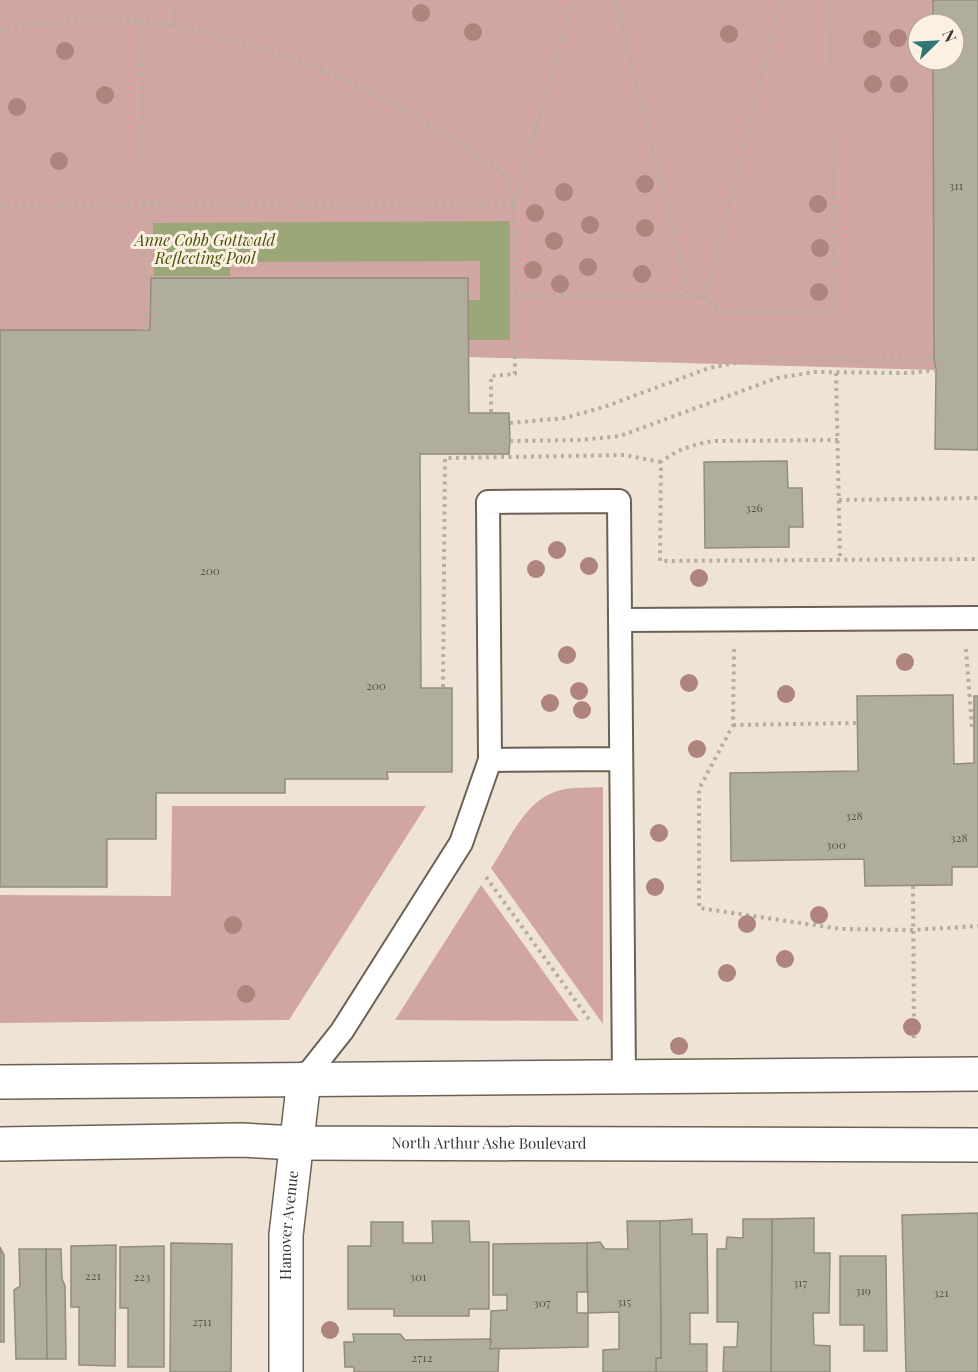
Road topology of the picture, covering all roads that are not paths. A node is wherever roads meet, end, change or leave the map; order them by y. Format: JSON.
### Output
{"nodes":[{"id":1,"x":971,"y":618,"type":"edge"},
{"id":2,"x":621,"y":620,"type":"junction"},
{"id":3,"x":621,"y":759,"type":"junction"},
{"id":4,"x":490,"y":760,"type":"junction"},
{"id":5,"x":978,"y":1074,"type":"edge"},
{"id":6,"x":624,"y":1077,"type":"junction"},
{"id":7,"x":304,"y":1079,"type":"junction"},
{"id":8,"x":0,"y":1082,"type":"edge"},
{"id":9,"x":297,"y":1143,"type":"junction"},
{"id":10,"x":0,"y":1144,"type":"edge"},
{"id":11,"x":978,"y":1145,"type":"edge"},
{"id":12,"x":286,"y":1372,"type":"edge"}],
"edges":[{"from":1,"to":2,"type":"lane"},
{"from":2,"to":3,"type":"lane"},
{"from":2,"to":4,"type":"lane"},
{"from":3,"to":4,"type":"lane"},
{"from":3,"to":6,"type":"lane"},
{"from":4,"to":7,"type":"lane"},
{"from":5,"to":6,"type":"main road"},
{"from":6,"to":7,"type":"main road"},
{"from":7,"to":8,"type":"main road"},
{"from":7,"to":9,"type":"main road","name":"Hanover Avenue"},
{"from":9,"to":10,"type":"main road","name":"North Arthur Ashe Boulevard"},
{"from":9,"to":11,"type":"main road","name":"North Arthur Ashe Boulevard"},
{"from":9,"to":12,"type":"main road","name":"Hanover Avenue"}]}
